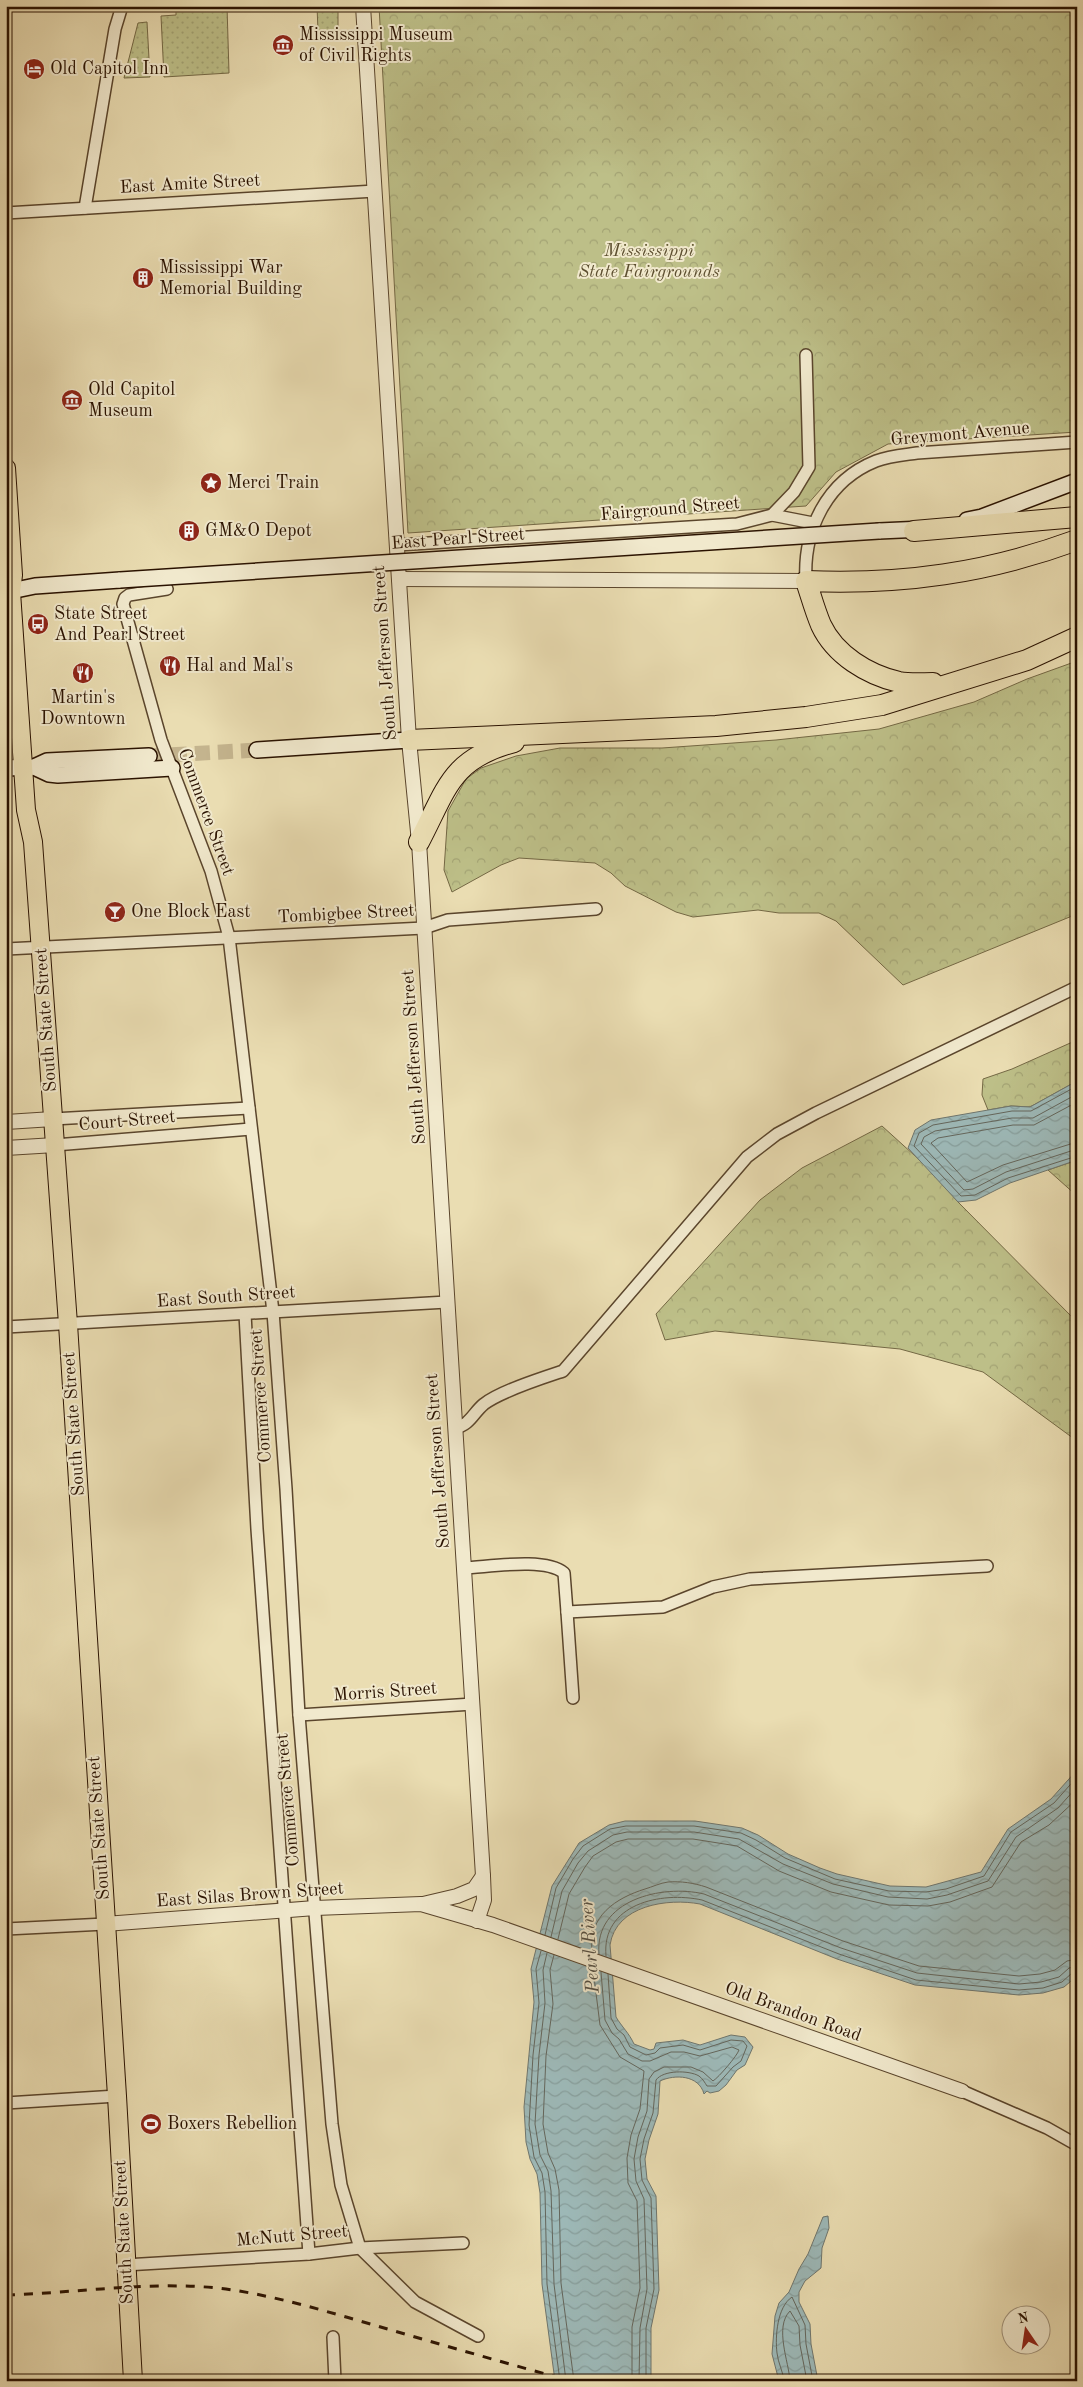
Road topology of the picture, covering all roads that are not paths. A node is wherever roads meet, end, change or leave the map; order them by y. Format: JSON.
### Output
{"nodes":[{"id":1,"x":122,"y":6,"type":"edge"},
{"id":2,"x":363,"y":6,"type":"edge"},
{"id":3,"x":375,"y":191,"type":"junction"},
{"id":4,"x":85,"y":208,"type":"junction"},
{"id":5,"x":6,"y":213,"type":"edge"},
{"id":6,"x":806,"y":355,"type":"dead end"},
{"id":7,"x":1077,"y":442,"type":"edge"},
{"id":8,"x":6,"y":468,"type":"edge"},
{"id":9,"x":1077,"y":481,"type":"edge"},
{"id":10,"x":772,"y":515,"type":"junction"},
{"id":11,"x":1077,"y":517,"type":"edge"},
{"id":12,"x":813,"y":523,"type":"junction"},
{"id":13,"x":914,"y":531,"type":"junction"},
{"id":14,"x":1077,"y":540,"type":"edge"},
{"id":15,"x":397,"y":545,"type":"junction"},
{"id":16,"x":399,"y":579,"type":"junction"},
{"id":17,"x":806,"y":581,"type":"junction"},
{"id":18,"x":167,"y":589,"type":"dead end"},
{"id":19,"x":9,"y":592,"type":"edge"},
{"id":20,"x":1077,"y":637,"type":"edge"},
{"id":21,"x":951,"y":684,"type":"junction"},
{"id":22,"x":545,"y":733,"type":"junction"},
{"id":23,"x":409,"y":740,"type":"junction"},
{"id":24,"x":257,"y":750,"type":"tunnel mouth"},
{"id":25,"x":149,"y":756,"type":"tunnel mouth"},
{"id":26,"x":21,"y":767,"type":"edge"},
{"id":27,"x":172,"y":768,"type":"junction"},
{"id":28,"x":419,"y":842,"type":"junction"},
{"id":29,"x":596,"y":909,"type":"dead end"},
{"id":30,"x":424,"y":928,"type":"junction"},
{"id":31,"x":229,"y":938,"type":"junction"},
{"id":32,"x":41,"y":947,"type":"junction"},
{"id":33,"x":6,"y":949,"type":"edge"},
{"id":34,"x":1077,"y":987,"type":"edge"},
{"id":35,"x":249,"y":1108,"type":"junction"},
{"id":36,"x":53,"y":1119,"type":"junction"},
{"id":37,"x":6,"y":1122,"type":"edge"},
{"id":38,"x":251,"y":1129,"type":"junction"},
{"id":39,"x":55,"y":1145,"type":"junction"},
{"id":40,"x":6,"y":1148,"type":"edge"},
{"id":41,"x":448,"y":1302,"type":"junction"},
{"id":42,"x":273,"y":1312,"type":"junction"},
{"id":43,"x":245,"y":1314,"type":"junction"},
{"id":44,"x":68,"y":1324,"type":"junction"},
{"id":45,"x":6,"y":1327,"type":"edge"},
{"id":46,"x":455,"y":1428,"type":"junction"},
{"id":47,"x":987,"y":1566,"type":"dead end"},
{"id":48,"x":464,"y":1568,"type":"junction"},
{"id":49,"x":567,"y":1612,"type":"junction"},
{"id":50,"x":573,"y":1698,"type":"dead end"},
{"id":51,"x":473,"y":1704,"type":"junction"},
{"id":52,"x":299,"y":1715,"type":"junction"},
{"id":53,"x":483,"y":1876,"type":"junction"},
{"id":54,"x":421,"y":1904,"type":"junction"},
{"id":55,"x":316,"y":1908,"type":"junction"},
{"id":56,"x":285,"y":1910,"type":"junction"},
{"id":57,"x":478,"y":1921,"type":"junction"},
{"id":58,"x":105,"y":1924,"type":"junction"},
{"id":59,"x":493,"y":1925,"type":"joint"},
{"id":60,"x":6,"y":1929,"type":"edge"},
{"id":61,"x":962,"y":2091,"type":"joint"},
{"id":62,"x":117,"y":2096,"type":"junction"},
{"id":63,"x":6,"y":2103,"type":"edge"},
{"id":64,"x":1077,"y":2145,"type":"edge"},
{"id":65,"x":462,"y":2243,"type":"dead end"},
{"id":66,"x":360,"y":2248,"type":"junction"},
{"id":67,"x":309,"y":2254,"type":"junction"},
{"id":68,"x":125,"y":2265,"type":"junction"},
{"id":69,"x":478,"y":2336,"type":"dead end"},
{"id":70,"x":333,"y":2337,"type":"dead end"},
{"id":71,"x":132,"y":2381,"type":"edge"},
{"id":72,"x":335,"y":2381,"type":"edge"}],
"edges":[{"from":1,"to":4,"type":"street"},
{"from":2,"to":3,"type":"street","name":"South Jefferson Street"},
{"from":3,"to":4,"type":"street","name":"East Amite Street"},
{"from":3,"to":15,"type":"street","name":"South Jefferson Street"},
{"from":4,"to":5,"type":"street","name":"East Amite Street"},
{"from":6,"to":10,"type":"street"},
{"from":7,"to":12,"type":"street","name":"Greymont Avenue"},
{"from":8,"to":19,"type":"main road","name":"South State Street"},
{"from":9,"to":13,"type":"main road","name":"East Pearl Street"},
{"from":10,"to":12,"type":"street"},
{"from":10,"to":15,"type":"street","name":"Fairground Street"},
{"from":11,"to":13,"type":"highway"},
{"from":12,"to":17,"type":"street","name":"Greymont Avenue"},
{"from":13,"to":19,"type":"main road","name":"East Pearl Street","bridge":true},
{"from":14,"to":17,"type":"highway"},
{"from":15,"to":16,"type":"street","name":"South Jefferson Street"},
{"from":16,"to":17,"type":"street"},
{"from":16,"to":23,"type":"street","name":"South Jefferson Street"},
{"from":17,"to":21,"type":"highway"},
{"from":18,"to":27,"type":"street","name":"Commerce Street"},
{"from":19,"to":26,"type":"main road","name":"South State Street"},
{"from":20,"to":21,"type":"highway"},
{"from":21,"to":22,"type":"highway"},
{"from":22,"to":23,"type":"highway"},
{"from":22,"to":28,"type":"highway"},
{"from":23,"to":24,"type":"main road"},
{"from":23,"to":28,"type":"street","name":"South Jefferson Street"},
{"from":25,"to":26,"type":"main road"},
{"from":26,"to":27,"type":"main road"},
{"from":26,"to":32,"type":"main road","name":"South State Street"},
{"from":27,"to":31,"type":"street","name":"Commerce Street"},
{"from":28,"to":30,"type":"street","name":"South Jefferson Street"},
{"from":29,"to":30,"type":"street","name":"Tombigbee Street"},
{"from":30,"to":31,"type":"street","name":"Tombigbee Street"},
{"from":30,"to":41,"type":"street","name":"South Jefferson Street"},
{"from":31,"to":32,"type":"street","name":"Tombigbee Street"},
{"from":31,"to":35,"type":"street","name":"Commerce Street"},
{"from":32,"to":33,"type":"street","name":"Tombigbee Street"},
{"from":32,"to":36,"type":"main road","name":"South State Street"},
{"from":34,"to":46,"type":"street"},
{"from":35,"to":36,"type":"street","name":"Court Street"},
{"from":35,"to":38,"type":"street","name":"Commerce Street"},
{"from":36,"to":37,"type":"street","name":"Court Street"},
{"from":36,"to":39,"type":"main road","name":"South State Street"},
{"from":38,"to":39,"type":"street","name":"Court Street"},
{"from":38,"to":42,"type":"street","name":"Commerce Street"},
{"from":39,"to":40,"type":"street","name":"Court Street"},
{"from":39,"to":44,"type":"main road","name":"South State Street"},
{"from":41,"to":42,"type":"street","name":"East South Street"},
{"from":41,"to":46,"type":"street","name":"South Jefferson Street"},
{"from":42,"to":43,"type":"street","name":"East South Street"},
{"from":42,"to":52,"type":"street","name":"Commerce Street"},
{"from":43,"to":44,"type":"street","name":"East South Street"},
{"from":43,"to":56,"type":"street","name":"Commerce Street"},
{"from":44,"to":45,"type":"street","name":"East South Street"},
{"from":44,"to":58,"type":"main road","name":"South State Street"},
{"from":46,"to":48,"type":"street","name":"South Jefferson Street"},
{"from":47,"to":49,"type":"street"},
{"from":48,"to":49,"type":"street"},
{"from":48,"to":51,"type":"street","name":"South Jefferson Street"},
{"from":49,"to":50,"type":"street"},
{"from":51,"to":52,"type":"street","name":"Morris Street"},
{"from":51,"to":53,"type":"street","name":"South Jefferson Street"},
{"from":52,"to":55,"type":"street","name":"Commerce Street"},
{"from":53,"to":54,"type":"street"},
{"from":53,"to":57,"type":"street","name":"South Jefferson Street"},
{"from":54,"to":55,"type":"street","name":"East Silas Brown Street"},
{"from":54,"to":57,"type":"street","name":"East Silas Brown Street"},
{"from":55,"to":56,"type":"street","name":"East Silas Brown Street"},
{"from":55,"to":66,"type":"street","name":"Commerce Street"},
{"from":56,"to":58,"type":"street","name":"East Silas Brown Street"},
{"from":56,"to":67,"type":"street","name":"Commerce Street"},
{"from":57,"to":59,"type":"street","name":"East Silas Brown Street"},
{"from":58,"to":60,"type":"street","name":"East Silas Brown Street"},
{"from":58,"to":62,"type":"main road","name":"South State Street"},
{"from":59,"to":61,"type":"street","name":"Old Brandon Road"},
{"from":61,"to":64,"type":"street","name":"Old Brandon Road"},
{"from":62,"to":63,"type":"street"},
{"from":62,"to":68,"type":"main road","name":"South State Street"},
{"from":65,"to":66,"type":"street","name":"McNutt Street"},
{"from":66,"to":67,"type":"street","name":"McNutt Street"},
{"from":66,"to":69,"type":"street"},
{"from":67,"to":68,"type":"street","name":"McNutt Street"},
{"from":68,"to":71,"type":"main road","name":"South State Street"},
{"from":70,"to":72,"type":"street"}]}
